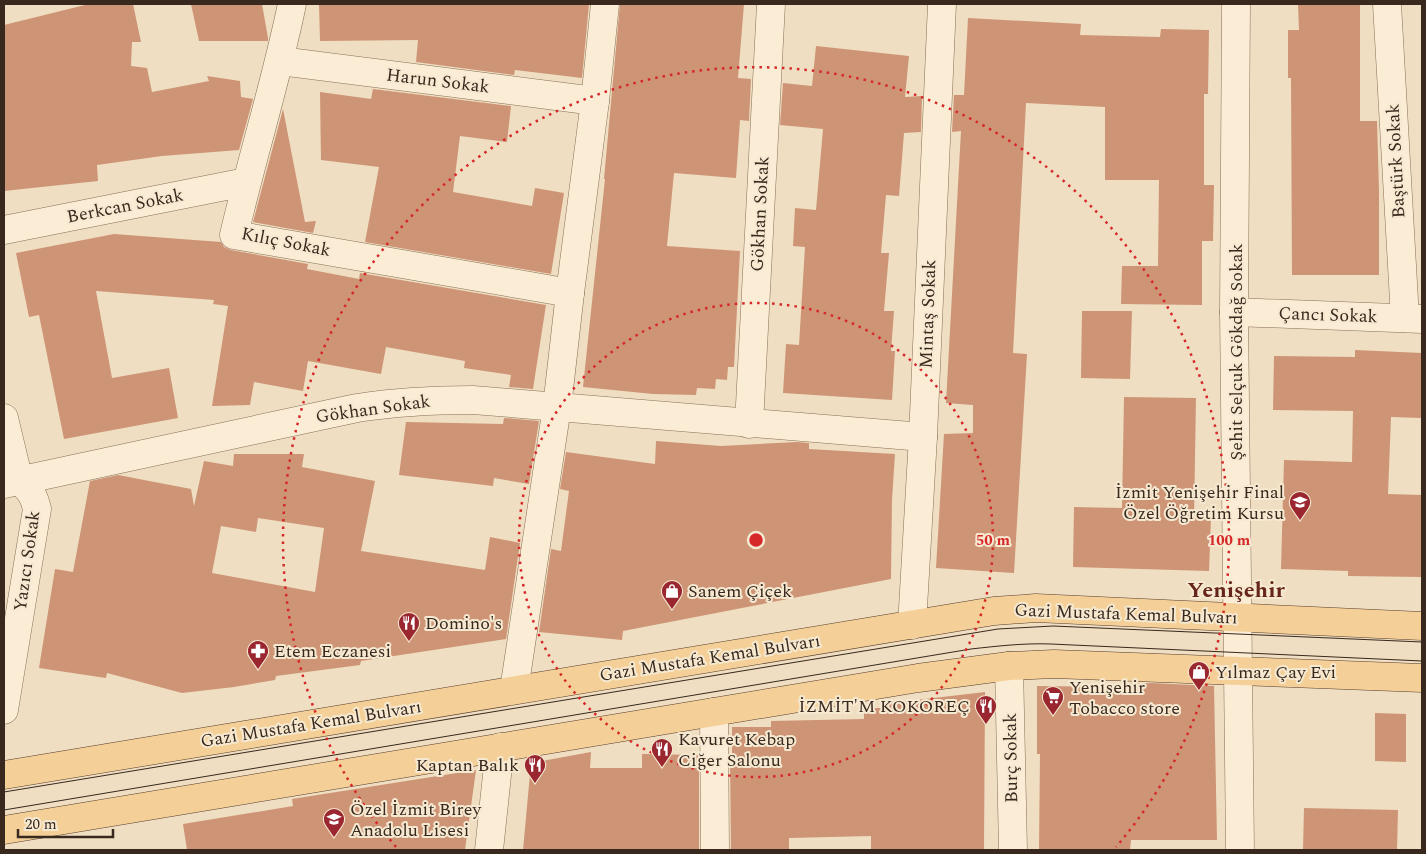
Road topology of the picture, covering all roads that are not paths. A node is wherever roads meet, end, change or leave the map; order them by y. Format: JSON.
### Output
{"nodes":[{"id":1,"x":292,"y":4,"type":"edge"},
{"id":2,"x":605,"y":4,"type":"edge"},
{"id":3,"x":771,"y":4,"type":"edge"},
{"id":4,"x":942,"y":4,"type":"edge"},
{"id":5,"x":1236,"y":4,"type":"edge"},
{"id":6,"x":1387,"y":4,"type":"edge"},
{"id":7,"x":280,"y":61,"type":"junction"},
{"id":8,"x":595,"y":101,"type":"junction"},
{"id":9,"x":246,"y":182,"type":"junction"},
{"id":10,"x":4,"y":230,"type":"edge"},
{"id":11,"x":570,"y":293,"type":"junction"},
{"id":12,"x":1234,"y":312,"type":"junction"},
{"id":13,"x":1414,"y":318,"type":"edge"},
{"id":14,"x":557,"y":407,"type":"junction"},
{"id":15,"x":4,"y":418,"type":"edge"},
{"id":16,"x":749,"y":424,"type":"junction"},
{"id":17,"x":923,"y":437,"type":"junction"},
{"id":18,"x":12,"y":482,"type":"edge"},
{"id":19,"x":1238,"y":617,"type":"junction"},
{"id":20,"x":912,"y":625,"type":"junction"},
{"id":21,"x":1422,"y":626,"type":"edge"},
{"id":22,"x":1009,"y":666,"type":"junction"},
{"id":23,"x":1238,"y":670,"type":"junction"},
{"id":24,"x":1422,"y":678,"type":"edge"},
{"id":25,"x":514,"y":690,"type":"junction"},
{"id":26,"x":4,"y":710,"type":"edge"},
{"id":27,"x":714,"y":712,"type":"junction"},
{"id":28,"x":500,"y":748,"type":"junction"},
{"id":29,"x":4,"y":775,"type":"edge"},
{"id":30,"x":4,"y":830,"type":"edge"},
{"id":31,"x":489,"y":850,"type":"edge"},
{"id":32,"x":715,"y":850,"type":"edge"},
{"id":33,"x":1013,"y":850,"type":"edge"},
{"id":34,"x":1240,"y":850,"type":"edge"}],
"edges":[{"from":1,"to":7,"type":"street","name":"Kılıç Sokak"},
{"from":2,"to":8,"type":"street"},
{"from":3,"to":16,"type":"street","name":"Gökhan Sokak"},
{"from":4,"to":17,"type":"street","name":"Mintaş Sokak"},
{"from":5,"to":12,"type":"street","name":"Şehit Selçuk Gökdağ Sokak"},
{"from":6,"to":13,"type":"street","name":"Baştürk Sokak"},
{"from":7,"to":8,"type":"street","name":"Harun Sokak"},
{"from":7,"to":9,"type":"street","name":"Kılıç Sokak"},
{"from":8,"to":11,"type":"street"},
{"from":9,"to":10,"type":"street","name":"Berkcan Sokak"},
{"from":9,"to":11,"type":"street","name":"Kılıç Sokak"},
{"from":11,"to":14,"type":"street"},
{"from":12,"to":13,"type":"street","name":"Çancı Sokak"},
{"from":12,"to":19,"type":"street","name":"Şehit Selçuk Gökdağ Sokak"},
{"from":14,"to":16,"type":"street","name":"Gökhan Sokak"},
{"from":14,"to":18,"type":"street","name":"Gökhan Sokak"},
{"from":14,"to":25,"type":"street"},
{"from":15,"to":18,"type":"street","name":"Yazıcı Sokak"},
{"from":16,"to":17,"type":"street","name":"Gökhan Sokak"},
{"from":17,"to":20,"type":"street","name":"Mintaş Sokak"},
{"from":18,"to":26,"type":"street","name":"Yazıcı Sokak"},
{"from":19,"to":20,"type":"main road","name":"Gazi Mustafa Kemal Bulvarı"},
{"from":19,"to":21,"type":"main road","name":"Gazi Mustafa Kemal Bulvarı"},
{"from":19,"to":23,"type":"street","name":"Şehit Selçuk Gökdağ Sokak"},
{"from":20,"to":25,"type":"main road","name":"Gazi Mustafa Kemal Bulvarı"},
{"from":22,"to":23,"type":"main road"},
{"from":22,"to":27,"type":"main road"},
{"from":22,"to":33,"type":"street","name":"Burç Sokak"},
{"from":23,"to":24,"type":"main road"},
{"from":23,"to":34,"type":"street","name":"Şehit Selçuk Gökdağ Sokak"},
{"from":25,"to":29,"type":"main road","name":"Gazi Mustafa Kemal Bulvarı"},
{"from":27,"to":28,"type":"main road"},
{"from":27,"to":32,"type":"street"},
{"from":28,"to":30,"type":"main road"},
{"from":28,"to":31,"type":"street"}]}
